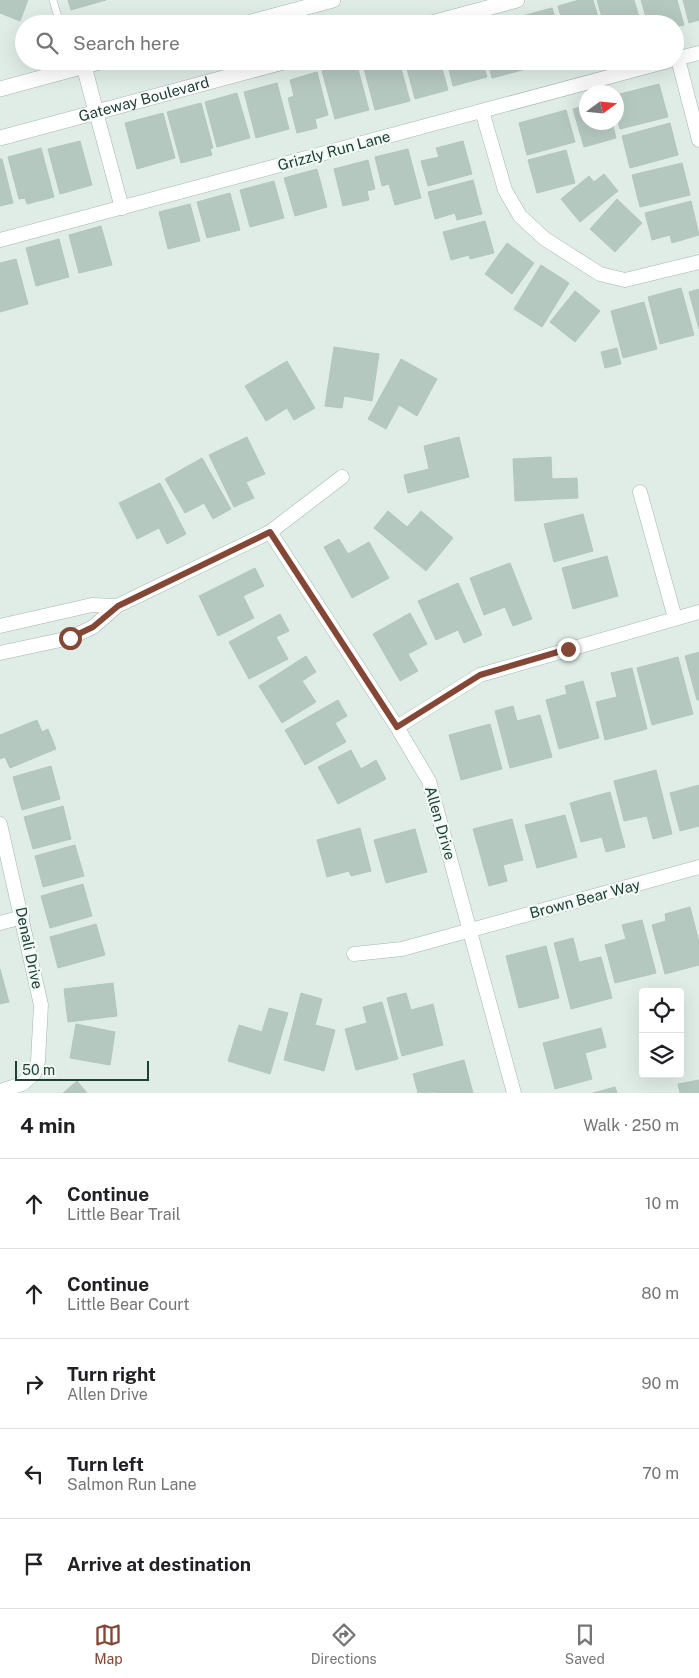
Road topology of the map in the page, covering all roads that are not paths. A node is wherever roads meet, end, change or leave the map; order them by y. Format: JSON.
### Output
{"nodes":[{"id":1,"x":53,"y":0,"type":"edge"},
{"id":2,"x":333,"y":0,"type":"edge"},
{"id":3,"x":517,"y":0,"type":"edge"},
{"id":4,"x":57,"y":15,"type":"edge"},
{"id":5,"x":277,"y":15,"type":"edge"},
{"id":6,"x":461,"y":15,"type":"edge"},
{"id":7,"x":699,"y":53,"type":"edge"},
{"id":8,"x":684,"y":57,"type":"edge"},
{"id":9,"x":62,"y":70,"type":"edge"},
{"id":10,"x":84,"y":70,"type":"edge"},
{"id":11,"x":253,"y":70,"type":"edge"},
{"id":12,"x":636,"y":70,"type":"edge"},
{"id":13,"x":677,"y":70,"type":"edge"},
{"id":14,"x":0,"y":89,"type":"edge"},
{"id":15,"x":482,"y":111,"type":"junction"},
{"id":16,"x":96,"y":112,"type":"junction"},
{"id":17,"x":0,"y":138,"type":"edge"},
{"id":18,"x":699,"y":140,"type":"edge"},
{"id":19,"x":122,"y":208,"type":"junction"},
{"id":20,"x":0,"y":240,"type":"edge"},
{"id":21,"x":699,"y":262,"type":"edge"},
{"id":22,"x":342,"y":477,"type":"dead end"},
{"id":23,"x":640,"y":492,"type":"dead end"},
{"id":24,"x":270,"y":532,"type":"junction"},
{"id":25,"x":118,"y":606,"type":"junction"},
{"id":26,"x":699,"y":612,"type":"edge"},
{"id":27,"x":675,"y":618,"type":"junction"},
{"id":28,"x":0,"y":626,"type":"edge"},
{"id":29,"x":0,"y":653,"type":"edge"},
{"id":30,"x":397,"y":727,"type":"junction"},
{"id":31,"x":0,"y":824,"type":"edge"},
{"id":32,"x":699,"y":867,"type":"edge"},
{"id":33,"x":22,"y":917,"type":"junction"},
{"id":34,"x":0,"y":923,"type":"edge"},
{"id":35,"x":470,"y":929,"type":"junction"},
{"id":36,"x":354,"y":954,"type":"dead end"},
{"id":37,"x":0,"y":1091,"type":"edge"},
{"id":38,"x":514,"y":1093,"type":"edge"}],
"edges":[{"from":1,"to":4,"type":"lane"},
{"from":2,"to":5,"type":"street"},
{"from":3,"to":6,"type":"street"},
{"from":7,"to":8,"type":"street","name":"Grizzly Run Lane"},
{"from":9,"to":14,"type":"street"},
{"from":10,"to":16,"type":"street"},
{"from":11,"to":16,"type":"street","name":"Gateway Boulevard"},
{"from":12,"to":15,"type":"street","name":"Grizzly Run Lane"},
{"from":13,"to":18,"type":"street"},
{"from":15,"to":19,"type":"street","name":"Grizzly Run Lane"},
{"from":15,"to":21,"type":"street"},
{"from":16,"to":17,"type":"street","name":"Gateway Boulevard"},
{"from":16,"to":19,"type":"street"},
{"from":19,"to":20,"type":"street","name":"Grizzly Run Lane"},
{"from":22,"to":24,"type":"street"},
{"from":23,"to":27,"type":"street"},
{"from":24,"to":25,"type":"street"},
{"from":24,"to":30,"type":"street","name":"Allen Drive"},
{"from":25,"to":28,"type":"street"},
{"from":25,"to":29,"type":"street"},
{"from":26,"to":27,"type":"street"},
{"from":27,"to":30,"type":"street"},
{"from":30,"to":35,"type":"street","name":"Allen Drive"},
{"from":31,"to":33,"type":"street","name":"Denali Drive"},
{"from":32,"to":35,"type":"street","name":"Brown Bear Way"},
{"from":33,"to":34,"type":"street"},
{"from":33,"to":37,"type":"street","name":"Denali Drive"},
{"from":35,"to":36,"type":"street","name":"Brown Bear Way"},
{"from":35,"to":38,"type":"street","name":"Allen Drive"}]}
